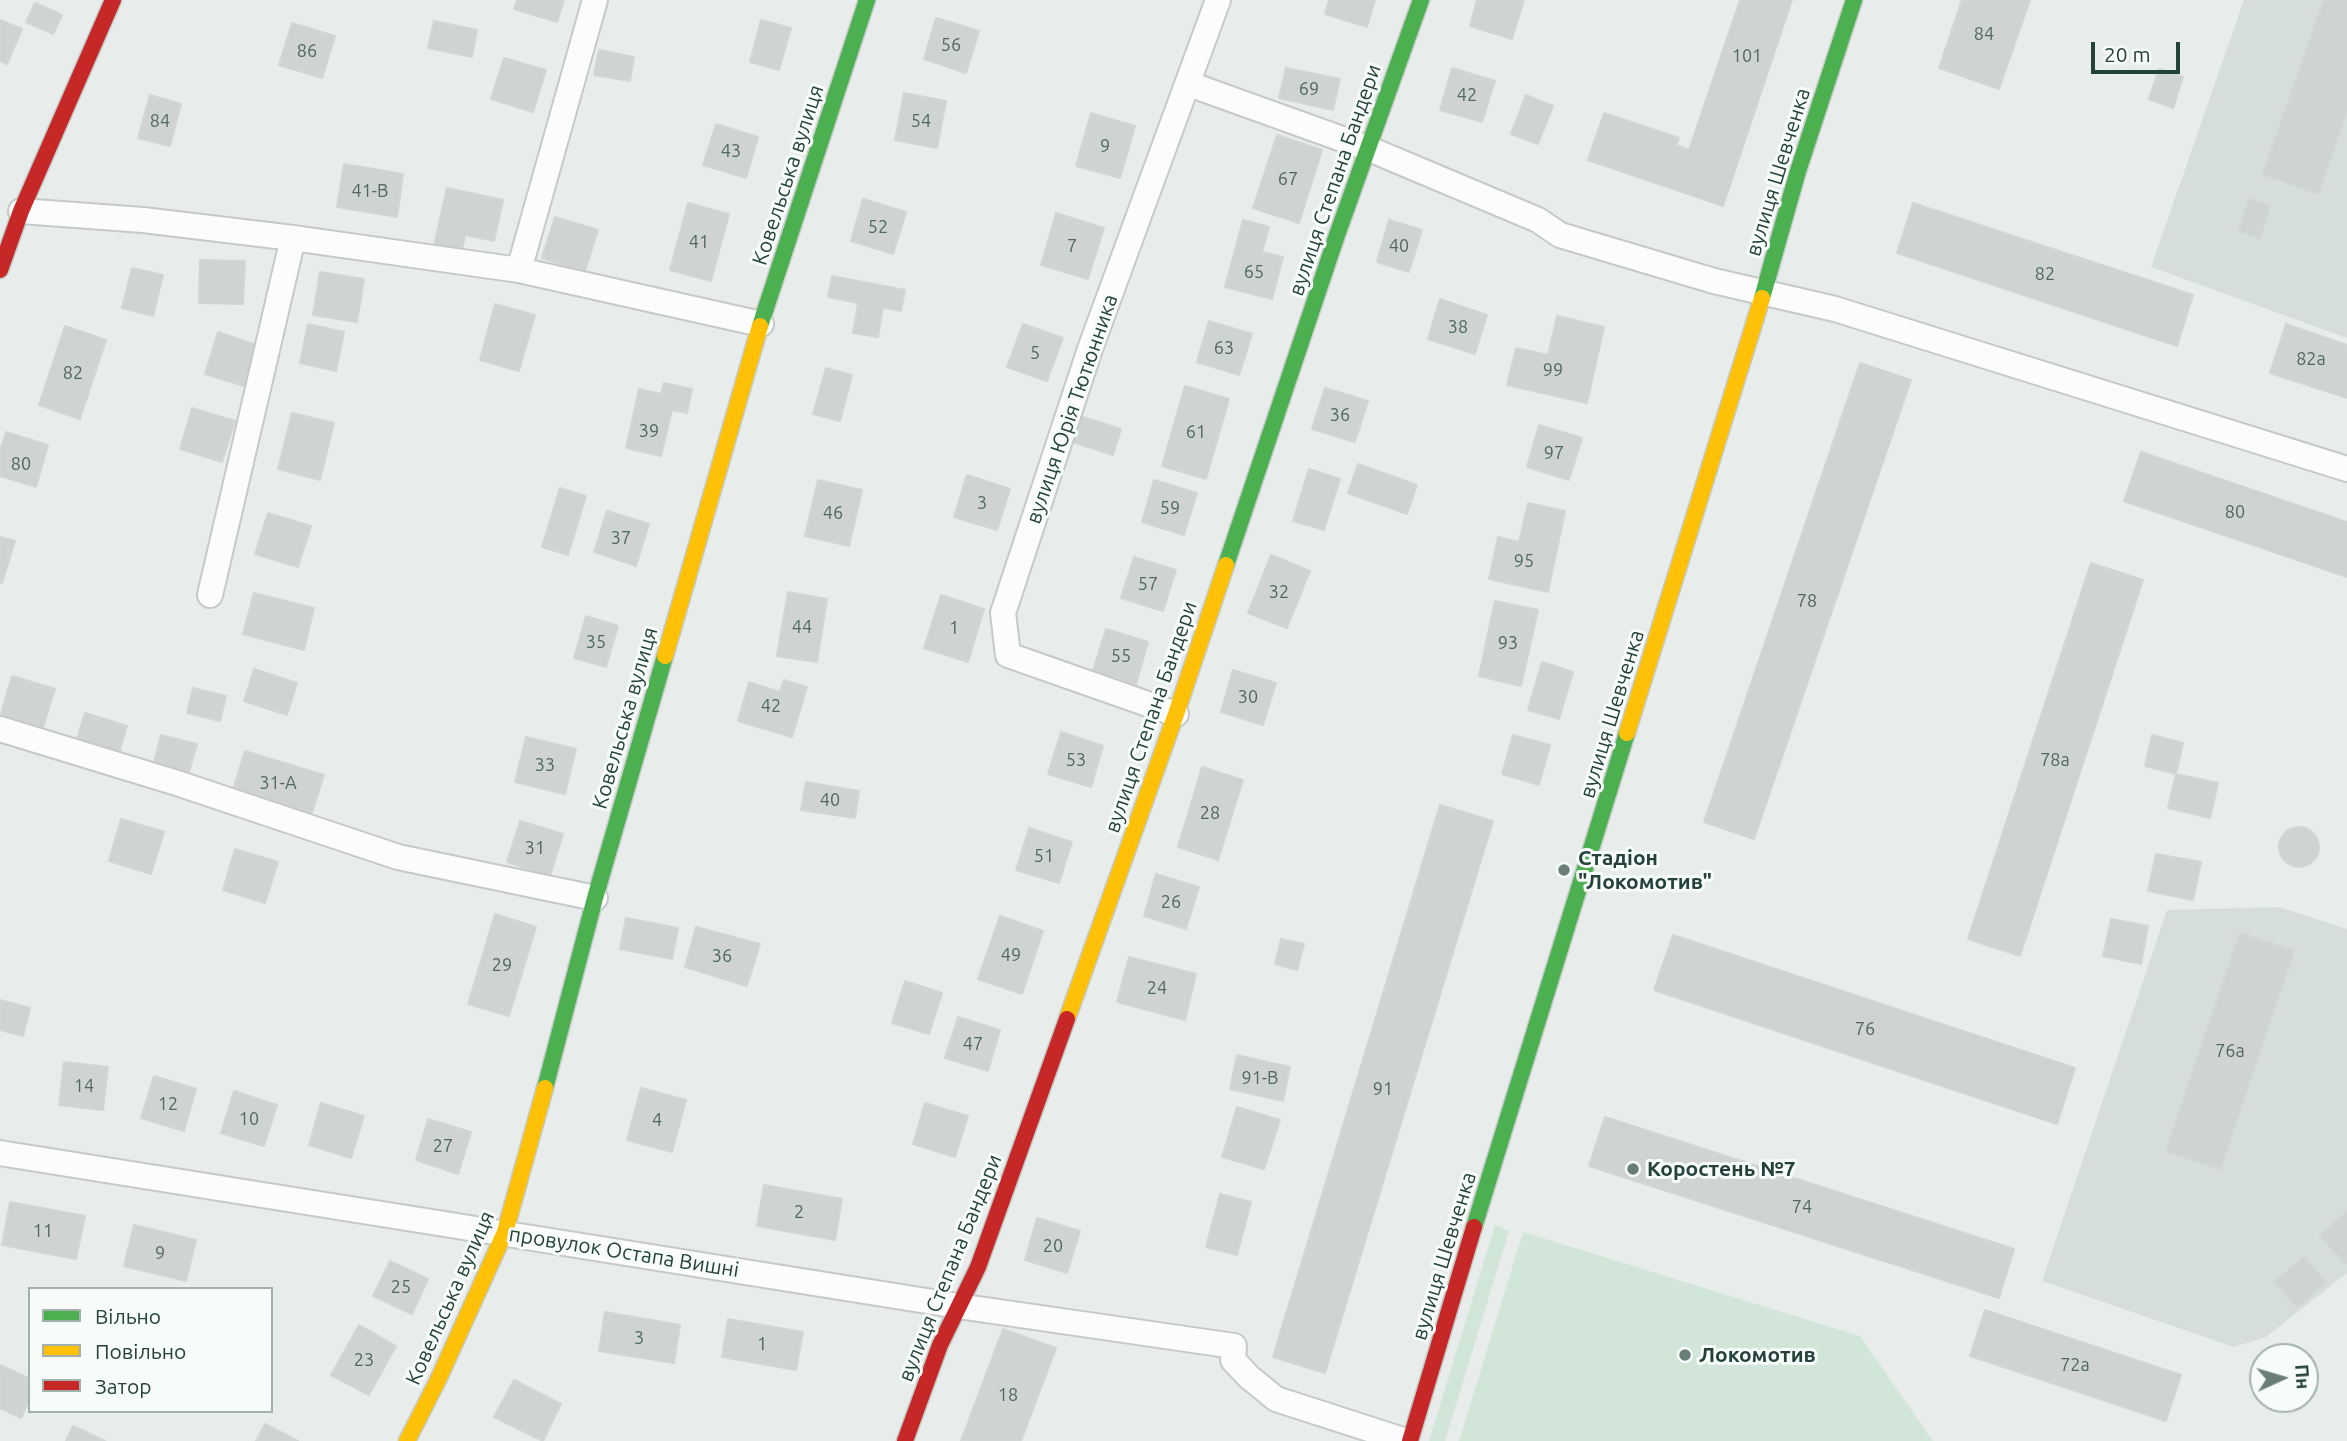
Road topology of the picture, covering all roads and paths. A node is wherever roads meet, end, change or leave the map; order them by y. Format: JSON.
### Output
{"nodes":[{"id":1,"x":113,"y":0,"type":"edge"},
{"id":2,"x":595,"y":0,"type":"edge"},
{"id":3,"x":867,"y":0,"type":"edge"},
{"id":4,"x":1218,"y":0,"type":"edge"},
{"id":5,"x":1421,"y":0,"type":"edge"},
{"id":6,"x":1854,"y":0,"type":"edge"},
{"id":7,"x":1189,"y":84,"type":"junction"},
{"id":8,"x":1367,"y":148,"type":"junction"},
{"id":9,"x":21,"y":211,"type":"junction"},
{"id":10,"x":293,"y":238,"type":"junction"},
{"id":11,"x":0,"y":270,"type":"edge"},
{"id":12,"x":519,"y":270,"type":"junction"},
{"id":13,"x":1765,"y":292,"type":"junction"},
{"id":14,"x":761,"y":324,"type":"junction"},
{"id":15,"x":2347,"y":468,"type":"edge"},
{"id":16,"x":210,"y":595,"type":"dead end"},
{"id":17,"x":1176,"y":713,"type":"junction"},
{"id":18,"x":0,"y":729,"type":"edge"},
{"id":19,"x":595,"y":898,"type":"junction"},
{"id":20,"x":0,"y":1153,"type":"edge"},
{"id":21,"x":505,"y":1232,"type":"junction"},
{"id":22,"x":958,"y":1306,"type":"junction"},
{"id":23,"x":407,"y":1441,"type":"edge"},
{"id":24,"x":905,"y":1441,"type":"edge"},
{"id":25,"x":1408,"y":1441,"type":"edge"}],
"edges":[{"from":1,"to":9,"type":"street"},
{"from":2,"to":12,"type":"street"},
{"from":3,"to":14,"type":"street","name":"Ковельська вулиця"},
{"from":4,"to":7,"type":"street","name":"вулиця Юрія Тютюнника"},
{"from":5,"to":8,"type":"street","name":"вулиця Степана Бандери"},
{"from":6,"to":13,"type":"street","name":"вулиця Шевченка"},
{"from":7,"to":8,"type":"street"},
{"from":7,"to":17,"type":"street","name":"вулиця Юрія Тютюнника"},
{"from":8,"to":13,"type":"street"},
{"from":8,"to":17,"type":"street","name":"вулиця Степана Бандери"},
{"from":9,"to":10,"type":"street"},
{"from":9,"to":11,"type":"street"},
{"from":10,"to":12,"type":"street"},
{"from":10,"to":16,"type":"street"},
{"from":12,"to":14,"type":"street"},
{"from":13,"to":15,"type":"street"},
{"from":13,"to":25,"type":"street","name":"вулиця Шевченка"},
{"from":14,"to":19,"type":"street","name":"Ковельська вулиця"},
{"from":17,"to":22,"type":"street","name":"вулиця Степана Бандери"},
{"from":18,"to":19,"type":"street"},
{"from":19,"to":21,"type":"street","name":"Ковельська вулиця"},
{"from":20,"to":21,"type":"street","name":"провулок Остапа Вишні"},
{"from":21,"to":22,"type":"street","name":"провулок Остапа Вишні"},
{"from":21,"to":23,"type":"street","name":"Ковельська вулиця"},
{"from":22,"to":24,"type":"street","name":"вулиця Степана Бандери"},
{"from":22,"to":25,"type":"street","name":"провулок Остапа Вишні"}]}
